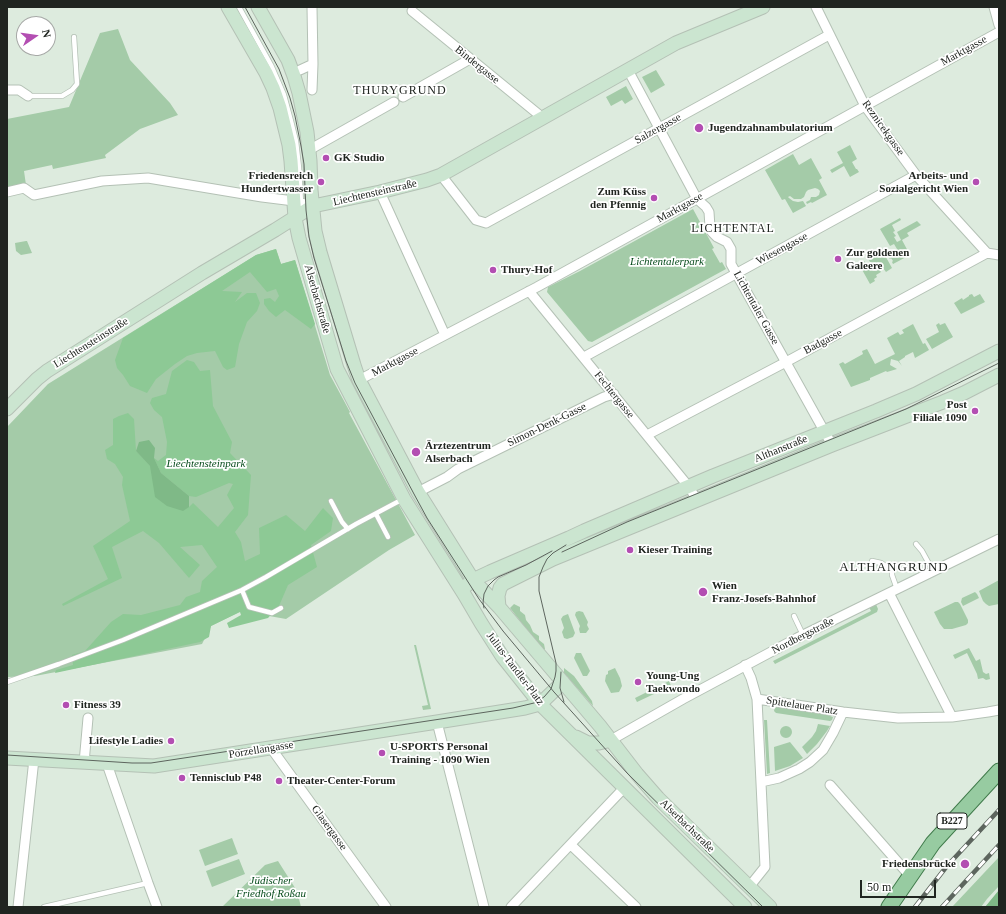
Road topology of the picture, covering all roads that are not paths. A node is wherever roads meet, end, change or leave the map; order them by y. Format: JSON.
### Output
{"nodes":[{"id":1,"x":228,"y":7,"type":"edge"},
{"id":2,"x":239,"y":7,"type":"edge"},
{"id":3,"x":258,"y":7,"type":"edge"},
{"id":4,"x":312,"y":7,"type":"edge"},
{"id":5,"x":763,"y":7,"type":"edge"},
{"id":6,"x":816,"y":7,"type":"edge"},
{"id":7,"x":994,"y":7,"type":"edge"},
{"id":8,"x":412,"y":11,"type":"dead end"},
{"id":9,"x":999,"y":25,"type":"edge"},
{"id":10,"x":999,"y":32,"type":"edge"},
{"id":11,"x":830,"y":35,"type":"junction"},
{"id":12,"x":74,"y":38,"type":"dead end"},
{"id":13,"x":470,"y":59,"type":"junction"},
{"id":14,"x":312,"y":64,"type":"junction"},
{"id":15,"x":300,"y":70,"type":"dead end"},
{"id":16,"x":628,"y":70,"type":"junction"},
{"id":17,"x":7,"y":90,"type":"edge"},
{"id":18,"x":312,"y":90,"type":"dead end"},
{"id":19,"x":28,"y":96,"type":"joint"},
{"id":20,"x":865,"y":106,"type":"junction"},
{"id":21,"x":543,"y":118,"type":"junction"},
{"id":22,"x":660,"y":128,"type":"junction"},
{"id":23,"x":309,"y":150,"type":"junction"},
{"id":24,"x":441,"y":175,"type":"junction"},
{"id":25,"x":916,"y":175,"type":"junction"},
{"id":26,"x":7,"y":192,"type":"edge"},
{"id":27,"x":380,"y":192,"type":"junction"},
{"id":28,"x":697,"y":199,"type":"junction"},
{"id":29,"x":303,"y":203,"type":"junction"},
{"id":30,"x":295,"y":218,"type":"junction"},
{"id":31,"x":987,"y":253,"type":"junction"},
{"id":32,"x":999,"y":255,"type":"edge"},
{"id":33,"x":737,"y":273,"type":"junction"},
{"id":34,"x":529,"y":291,"type":"junction"},
{"id":35,"x":445,"y":335,"type":"junction"},
{"id":36,"x":999,"y":352,"type":"edge"},
{"id":37,"x":584,"y":357,"type":"junction"},
{"id":38,"x":786,"y":362,"type":"junction"},
{"id":39,"x":999,"y":375,"type":"edge"},
{"id":40,"x":359,"y":380,"type":"junction"},
{"id":41,"x":614,"y":394,"type":"junction"},
{"id":42,"x":7,"y":409,"type":"edge"},
{"id":43,"x":824,"y":431,"type":"junction"},
{"id":44,"x":647,"y":435,"type":"junction"},
{"id":45,"x":832,"y":445,"type":"junction"},
{"id":46,"x":689,"y":486,"type":"junction"},
{"id":47,"x":418,"y":492,"type":"junction"},
{"id":48,"x":404,"y":499,"type":"junction"},
{"id":49,"x":697,"y":500,"type":"junction"},
{"id":50,"x":331,"y":501,"type":"dead end"},
{"id":51,"x":376,"y":514,"type":"junction"},
{"id":52,"x":348,"y":529,"type":"junction"},
{"id":53,"x":388,"y":537,"type":"dead end"},
{"id":54,"x":999,"y":539,"type":"edge"},
{"id":55,"x":916,"y":544,"type":"dead end"},
{"id":56,"x":872,"y":561,"type":"dead end"},
{"id":57,"x":895,"y":564,"type":"dead end"},
{"id":58,"x":892,"y":570,"type":"junction"},
{"id":59,"x":933,"y":571,"type":"junction"},
{"id":60,"x":452,"y":576,"type":"joint"},
{"id":61,"x":473,"y":580,"type":"junction"},
{"id":62,"x":242,"y":590,"type":"junction"},
{"id":63,"x":893,"y":591,"type":"junction"},
{"id":64,"x":464,"y":594,"type":"junction"},
{"id":65,"x":499,"y":607,"type":"junction"},
{"id":66,"x":281,"y":608,"type":"dead end"},
{"id":67,"x":794,"y":616,"type":"dead end"},
{"id":68,"x":803,"y":635,"type":"junction"},
{"id":69,"x":745,"y":665,"type":"junction"},
{"id":70,"x":7,"y":682,"type":"edge"},
{"id":71,"x":563,"y":682,"type":"junction"},
{"id":72,"x":757,"y":699,"type":"junction"},
{"id":73,"x":540,"y":704,"type":"junction"},
{"id":74,"x":999,"y":710,"type":"edge"},
{"id":75,"x":843,"y":712,"type":"junction"},
{"id":76,"x":988,"y":712,"type":"junction"},
{"id":77,"x":999,"y":716,"type":"edge"},
{"id":78,"x":952,"y":717,"type":"junction"},
{"id":79,"x":88,"y":718,"type":"dead end"},
{"id":80,"x":437,"y":722,"type":"junction"},
{"id":81,"x":570,"y":733,"type":"junction"},
{"id":82,"x":611,"y":740,"type":"junction"},
{"id":83,"x":271,"y":748,"type":"junction"},
{"id":84,"x":7,"y":758,"type":"edge"},
{"id":85,"x":34,"y":759,"type":"junction"},
{"id":86,"x":84,"y":763,"type":"junction"},
{"id":87,"x":107,"y":764,"type":"junction"},
{"id":88,"x":999,"y":771,"type":"edge"},
{"id":89,"x":761,"y":782,"type":"junction"},
{"id":90,"x":830,"y":785,"type":"dead end"},
{"id":91,"x":624,"y":788,"type":"junction"},
{"id":92,"x":571,"y":845,"type":"junction"},
{"id":93,"x":910,"y":876,"type":"junction"},
{"id":94,"x":148,"y":883,"type":"junction"},
{"id":95,"x":749,"y":887,"type":"junction"},
{"id":96,"x":738,"y":904,"type":"edge"},
{"id":97,"x":516,"y":905,"type":"edge"},
{"id":98,"x":18,"y":907,"type":"edge"},
{"id":99,"x":44,"y":907,"type":"edge"},
{"id":100,"x":157,"y":907,"type":"edge"},
{"id":101,"x":386,"y":907,"type":"edge"},
{"id":102,"x":484,"y":907,"type":"edge"},
{"id":103,"x":636,"y":907,"type":"edge"},
{"id":104,"x":770,"y":907,"type":"edge"},
{"id":105,"x":889,"y":907,"type":"edge"}],
"edges":[{"from":1,"to":29,"type":"street","name":"Alserbachstraße"},
{"from":2,"to":29,"type":"lane","name":"Alserbachstraße"},
{"from":3,"to":23,"type":"street","name":"Alserbachstraße"},
{"from":4,"to":14,"type":"street"},
{"from":5,"to":16,"type":"street","name":"Liechtensteinstraße"},
{"from":6,"to":11,"type":"street","name":"Reznicekgasse"},
{"from":7,"to":9,"type":"street"},
{"from":8,"to":13,"type":"street","name":"Bindergasse"},
{"from":10,"to":20,"type":"street","name":"Marktgasse"},
{"from":11,"to":20,"type":"street","name":"Reznicekgasse"},
{"from":11,"to":22,"type":"street","name":"Salzergasse"},
{"from":12,"to":19,"type":"lane"},
{"from":13,"to":21,"type":"street","name":"Bindergasse"},
{"from":13,"to":23,"type":"street"},
{"from":14,"to":15,"type":"street"},
{"from":14,"to":18,"type":"street"},
{"from":16,"to":21,"type":"street","name":"Liechtensteinstraße"},
{"from":16,"to":22,"type":"street","name":"Lichtentaler Gasse"},
{"from":17,"to":19,"type":"street"},
{"from":20,"to":25,"type":"street","name":"Reznicekgasse"},
{"from":20,"to":28,"type":"street","name":"Marktgasse"},
{"from":21,"to":24,"type":"street","name":"Liechtensteinstraße"},
{"from":22,"to":24,"type":"street","name":"Salzergasse"},
{"from":22,"to":28,"type":"street","name":"Lichtentaler Gasse"},
{"from":23,"to":29,"type":"street","name":"Alserbachstraße"},
{"from":24,"to":27,"type":"street","name":"Liechtensteinstraße"},
{"from":25,"to":31,"type":"street","name":"Reznicekgasse"},
{"from":25,"to":33,"type":"street","name":"Wiesengasse"},
{"from":26,"to":29,"type":"street"},
{"from":27,"to":29,"type":"street","name":"Liechtensteinstraße"},
{"from":27,"to":35,"type":"street"},
{"from":28,"to":33,"type":"street","name":"Lichtentaler Gasse"},
{"from":28,"to":34,"type":"street","name":"Marktgasse"},
{"from":29,"to":30,"type":"street","name":"Alserbachstraße"},
{"from":29,"to":30,"type":"street","name":"Liechtensteinstraße"},
{"from":29,"to":40,"type":"street","name":"Alserbachstraße"},
{"from":30,"to":42,"type":"street","name":"Liechtensteinstraße"},
{"from":30,"to":48,"type":"street","name":"Alserbachstraße"},
{"from":31,"to":32,"type":"street"},
{"from":31,"to":38,"type":"street","name":"Badgasse"},
{"from":33,"to":37,"type":"street","name":"Wiesengasse"},
{"from":33,"to":38,"type":"street","name":"Lichtentaler Gasse"},
{"from":34,"to":35,"type":"street","name":"Marktgasse"},
{"from":34,"to":37,"type":"street","name":"Fechtergasse"},
{"from":35,"to":40,"type":"street","name":"Marktgasse"},
{"from":36,"to":43,"type":"street","name":"Althanstraße"},
{"from":37,"to":41,"type":"street","name":"Fechtergasse"},
{"from":38,"to":43,"type":"street","name":"Lichtentaler Gasse"},
{"from":38,"to":44,"type":"street","name":"Badgasse"},
{"from":39,"to":45,"type":"street","name":"Althanstraße"},
{"from":40,"to":47,"type":"street","name":"Alserbachstraße"},
{"from":41,"to":44,"type":"street","name":"Fechtergasse"},
{"from":41,"to":47,"type":"street","name":"Simon-Denk-Gasse"},
{"from":43,"to":45,"type":"street","name":"Lichtentaler Gasse"},
{"from":43,"to":46,"type":"street","name":"Althanstraße"},
{"from":44,"to":46,"type":"street","name":"Fechtergasse"},
{"from":45,"to":49,"type":"street","name":"Althanstraße"},
{"from":46,"to":49,"type":"street","name":"Fechtergasse"},
{"from":46,"to":61,"type":"street","name":"Althanstraße"},
{"from":47,"to":61,"type":"street","name":"Alserbachstraße"},
{"from":48,"to":51,"type":"lane"},
{"from":48,"to":60,"type":"street","name":"Alserbachstraße"},
{"from":49,"to":65,"type":"street","name":"Althanstraße"},
{"from":50,"to":52,"type":"lane"},
{"from":51,"to":52,"type":"lane"},
{"from":51,"to":53,"type":"lane"},
{"from":52,"to":62,"type":"lane"},
{"from":54,"to":59,"type":"street","name":"Nordbergstraße"},
{"from":55,"to":59,"type":"lane"},
{"from":56,"to":58,"type":"lane"},
{"from":57,"to":58,"type":"lane"},
{"from":58,"to":63,"type":"lane"},
{"from":59,"to":63,"type":"street","name":"Nordbergstraße"},
{"from":60,"to":64,"type":"street","name":"Julius-Tandler-Platz"},
{"from":61,"to":64,"type":"street"},
{"from":61,"to":65,"type":"street"},
{"from":62,"to":66,"type":"lane"},
{"from":62,"to":70,"type":"lane"},
{"from":63,"to":68,"type":"street","name":"Nordbergstraße"},
{"from":63,"to":78,"type":"street"},
{"from":64,"to":73,"type":"street","name":"Julius-Tandler-Platz"},
{"from":65,"to":71,"type":"street"},
{"from":67,"to":68,"type":"lane"},
{"from":68,"to":69,"type":"street","name":"Nordbergstraße"},
{"from":69,"to":72,"type":"street","name":"Spittelauer Platz"},
{"from":69,"to":82,"type":"street","name":"Nordbergstraße"},
{"from":71,"to":73,"type":"street"},
{"from":71,"to":82,"type":"street"},
{"from":72,"to":75,"type":"street","name":"Spittelauer Platz"},
{"from":72,"to":89,"type":"street","name":"Spittelauer Platz"},
{"from":73,"to":80,"type":"street","name":"Porzellangasse"},
{"from":73,"to":81,"type":"street","name":"Julius-Tandler-Platz"},
{"from":74,"to":76,"type":"street"},
{"from":75,"to":78,"type":"street"},
{"from":75,"to":89,"type":"street","name":"Spittelauer Platz"},
{"from":76,"to":77,"type":"street"},
{"from":76,"to":78,"type":"street"},
{"from":79,"to":86,"type":"street"},
{"from":80,"to":83,"type":"street","name":"Porzellangasse"},
{"from":80,"to":102,"type":"street"},
{"from":81,"to":82,"type":"street"},
{"from":81,"to":91,"type":"street","name":"Julius-Tandler-Platz"},
{"from":82,"to":95,"type":"street","name":"Alserbachstraße"},
{"from":83,"to":87,"type":"street","name":"Porzellangasse"},
{"from":83,"to":101,"type":"street","name":"Glasergasse"},
{"from":84,"to":85,"type":"street","name":"Porzellangasse"},
{"from":85,"to":86,"type":"street","name":"Porzellangasse"},
{"from":85,"to":98,"type":"street"},
{"from":86,"to":87,"type":"street","name":"Porzellangasse"},
{"from":87,"to":94,"type":"street"},
{"from":88,"to":93,"type":"main road","number":"B227"},
{"from":89,"to":95,"type":"street"},
{"from":90,"to":93,"type":"street"},
{"from":91,"to":92,"type":"street"},
{"from":91,"to":96,"type":"street","name":"Alserbachstraße"},
{"from":92,"to":97,"type":"street"},
{"from":92,"to":103,"type":"street"},
{"from":93,"to":105,"type":"main road","number":"B227"},
{"from":94,"to":99,"type":"lane"},
{"from":94,"to":100,"type":"street"},
{"from":95,"to":104,"type":"street","name":"Alserbachstraße"}]}
